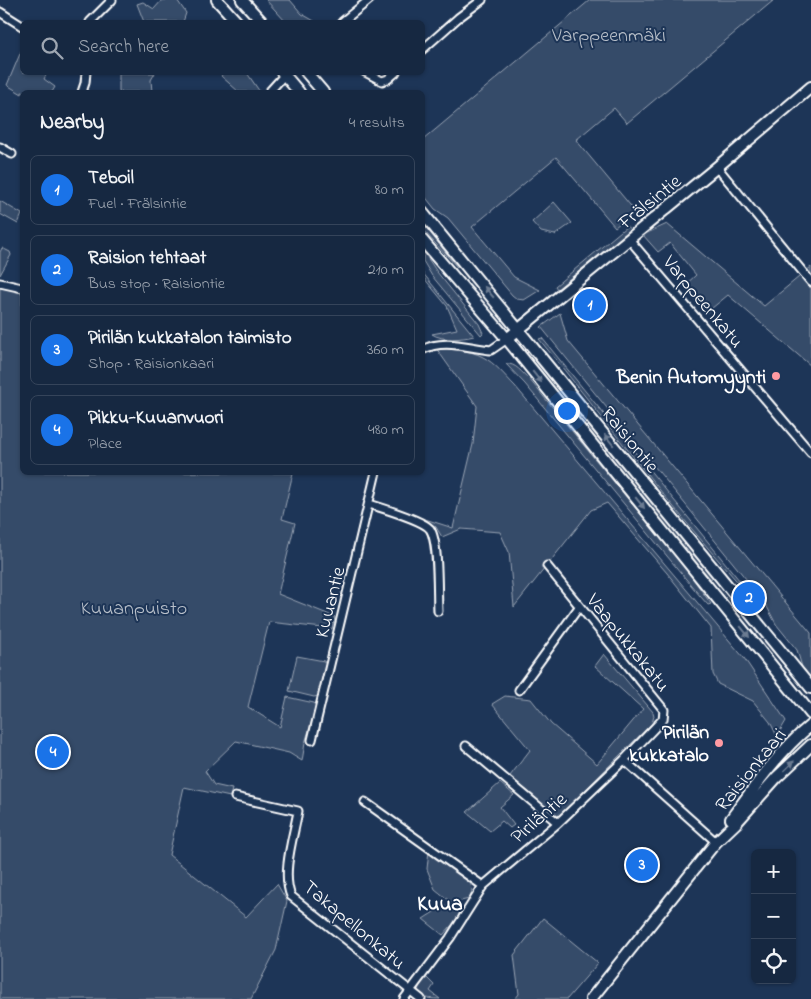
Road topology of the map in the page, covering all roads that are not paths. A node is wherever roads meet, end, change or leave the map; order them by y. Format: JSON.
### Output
{"nodes":[{"id":1,"x":112,"y":0,"type":"edge"},
{"id":2,"x":217,"y":0,"type":"edge"},
{"id":3,"x":242,"y":0,"type":"edge"},
{"id":4,"x":369,"y":0,"type":"edge"},
{"id":5,"x":482,"y":0,"type":"edge"},
{"id":6,"x":0,"y":12,"type":"edge"},
{"id":7,"x":92,"y":20,"type":"edge"},
{"id":8,"x":235,"y":20,"type":"edge"},
{"id":9,"x":260,"y":20,"type":"edge"},
{"id":10,"x":344,"y":20,"type":"edge"},
{"id":11,"x":20,"y":25,"type":"edge"},
{"id":12,"x":425,"y":47,"type":"edge"},
{"id":13,"x":86,"y":75,"type":"edge"},
{"id":14,"x":283,"y":75,"type":"edge"},
{"id":15,"x":286,"y":75,"type":"edge"},
{"id":16,"x":309,"y":75,"type":"edge"},
{"id":17,"x":371,"y":75,"type":"edge"},
{"id":18,"x":393,"y":75,"type":"edge"},
{"id":19,"x":811,"y":86,"type":"edge"},
{"id":20,"x":83,"y":90,"type":"edge"},
{"id":21,"x":271,"y":90,"type":"edge"},
{"id":22,"x":298,"y":90,"type":"edge"},
{"id":23,"x":321,"y":90,"type":"edge"},
{"id":24,"x":0,"y":147,"type":"edge"},
{"id":25,"x":12,"y":154,"type":"dead end"},
{"id":26,"x":717,"y":167,"type":"junction"},
{"id":27,"x":425,"y":216,"type":"edge"},
{"id":28,"x":630,"y":239,"type":"junction"},
{"id":29,"x":425,"y":244,"type":"edge"},
{"id":30,"x":811,"y":282,"type":"edge"},
{"id":31,"x":0,"y":283,"type":"edge"},
{"id":32,"x":20,"y":288,"type":"edge"},
{"id":33,"x":520,"y":330,"type":"junction"},
{"id":34,"x":506,"y":339,"type":"junction"},
{"id":35,"x":425,"y":348,"type":"edge"},
{"id":36,"x":811,"y":453,"type":"edge"},
{"id":37,"x":375,"y":475,"type":"edge"},
{"id":38,"x":369,"y":504,"type":"junction"},
{"id":39,"x":547,"y":566,"type":"dead end"},
{"id":40,"x":579,"y":607,"type":"junction"},
{"id":41,"x":438,"y":611,"type":"dead end"},
{"id":42,"x":811,"y":688,"type":"edge"},
{"id":43,"x":519,"y":690,"type":"dead end"},
{"id":44,"x":811,"y":714,"type":"edge"},
{"id":45,"x":811,"y":725,"type":"edge"},
{"id":46,"x":312,"y":740,"type":"dead end"},
{"id":47,"x":811,"y":745,"type":"edge"},
{"id":48,"x":466,"y":746,"type":"dead end"},
{"id":49,"x":624,"y":760,"type":"junction"},
{"id":50,"x":235,"y":797,"type":"dead end"},
{"id":51,"x":365,"y":802,"type":"dead end"},
{"id":52,"x":558,"y":823,"type":"junction"},
{"id":53,"x":718,"y":840,"type":"junction"},
{"id":54,"x":483,"y":886,"type":"junction"},
{"id":55,"x":410,"y":991,"type":"junction"},
{"id":56,"x":404,"y":999,"type":"edge"},
{"id":57,"x":421,"y":999,"type":"edge"},
{"id":58,"x":591,"y":999,"type":"edge"}],
"edges":[{"from":1,"to":7,"type":"street"},
{"from":2,"to":8,"type":"main road"},
{"from":3,"to":9,"type":"main road"},
{"from":4,"to":10,"type":"street"},
{"from":5,"to":12,"type":"street"},
{"from":6,"to":11,"type":"street"},
{"from":13,"to":20,"type":"street"},
{"from":14,"to":21,"type":"street"},
{"from":15,"to":22,"type":"main road"},
{"from":16,"to":23,"type":"main road"},
{"from":17,"to":18,"type":"street"},
{"from":19,"to":26,"type":"main road","name":"Frälsintie"},
{"from":24,"to":25,"type":"street"},
{"from":26,"to":28,"type":"main road","name":"Frälsintie"},
{"from":26,"to":30,"type":"street"},
{"from":33,"to":27,"type":"main road","name":"Raisiontie","one_way":true},
{"from":28,"to":33,"type":"main road","name":"Frälsintie"},
{"from":28,"to":36,"type":"street","name":"Varppeenkatu"},
{"from":29,"to":34,"type":"main road","name":"Raisiontie"},
{"from":31,"to":32,"type":"street"},
{"from":33,"to":34,"type":"main road","name":"Frälsintie"},
{"from":42,"to":33,"type":"main road","name":"Raisiontie","one_way":true},
{"from":34,"to":35,"type":"street"},
{"from":34,"to":44,"type":"main road","name":"Raisiontie","one_way":true},
{"from":37,"to":38,"type":"street","name":"Kuuantie"},
{"from":38,"to":41,"type":"street"},
{"from":38,"to":46,"type":"street","name":"Kuuantie"},
{"from":39,"to":40,"type":"street","name":"Vaapukkakatu"},
{"from":40,"to":43,"type":"street"},
{"from":40,"to":49,"type":"street","name":"Vaapukkakatu"},
{"from":45,"to":53,"type":"main road","name":"Raisionkaari"},
{"from":53,"to":47,"type":"main road","name":"Raisionkaari","one_way":true},
{"from":48,"to":52,"type":"street"},
{"from":49,"to":52,"type":"street","name":"Piriläntie"},
{"from":49,"to":53,"type":"street"},
{"from":50,"to":55,"type":"street","name":"Takapellonkatu"},
{"from":51,"to":54,"type":"street"},
{"from":52,"to":54,"type":"street","name":"Piriläntie"},
{"from":53,"to":58,"type":"main road","name":"Raisionkaari"},
{"from":54,"to":55,"type":"street","name":"Piriläntie"},
{"from":55,"to":56,"type":"street","name":"Piriläntie"},
{"from":55,"to":57,"type":"street","name":"Takapellonkatu"}]}
